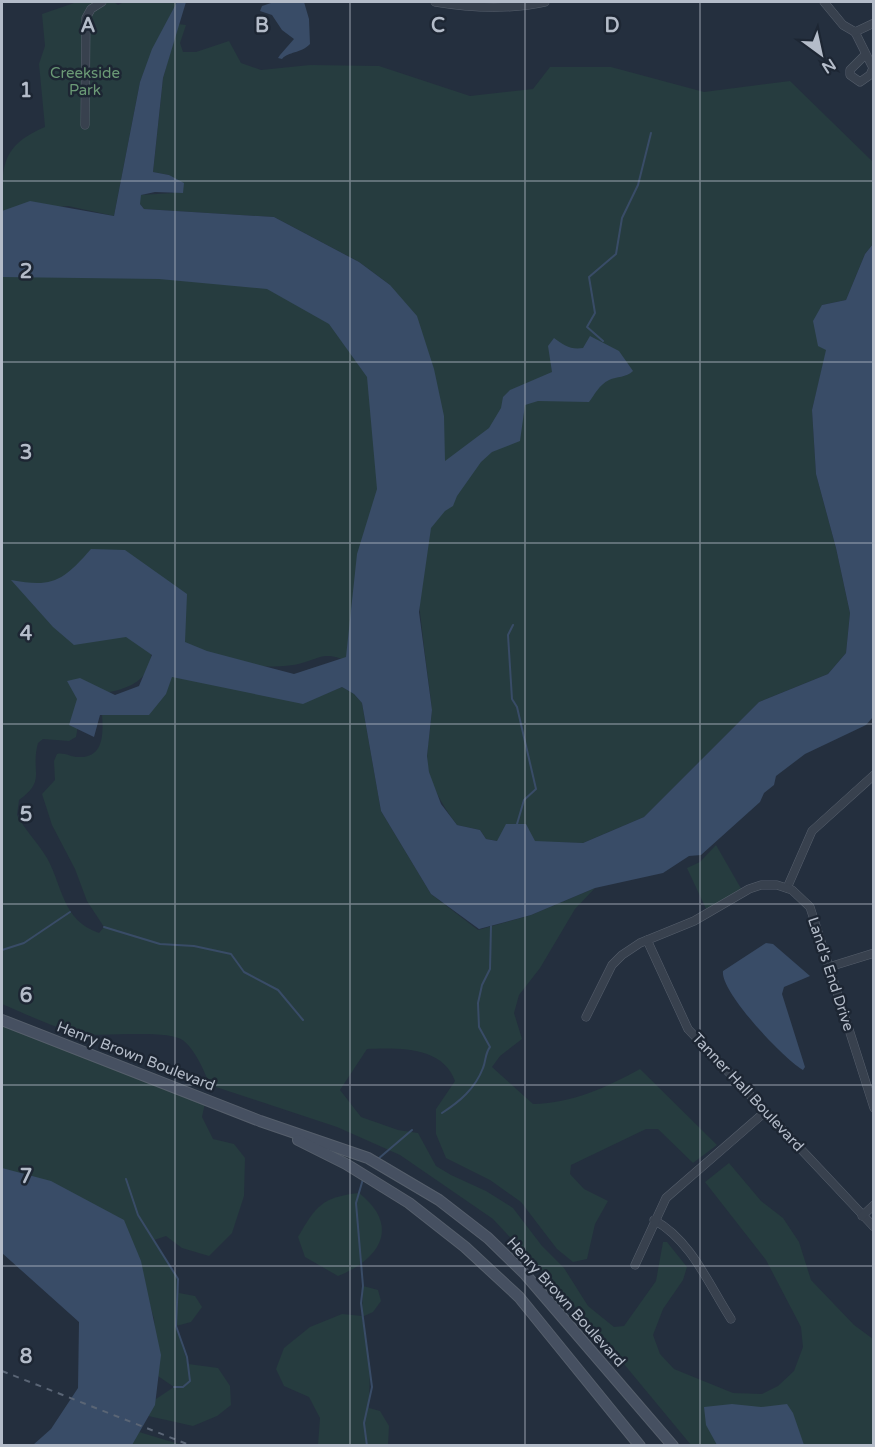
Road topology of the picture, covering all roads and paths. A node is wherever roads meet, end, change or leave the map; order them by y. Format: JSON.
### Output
{"nodes":[{"id":1,"x":102,"y":2,"type":"edge"},
{"id":2,"x":435,"y":2,"type":"edge"},
{"id":3,"x":545,"y":2,"type":"edge"},
{"id":4,"x":824,"y":2,"type":"edge"},
{"id":5,"x":873,"y":23,"type":"edge"},
{"id":6,"x":855,"y":32,"type":"junction"},
{"id":7,"x":866,"y":54,"type":"dead end"},
{"id":8,"x":85,"y":125,"type":"dead end"},
{"id":9,"x":873,"y":775,"type":"edge"},
{"id":10,"x":787,"y":888,"type":"junction"},
{"id":11,"x":647,"y":940,"type":"junction"},
{"id":12,"x":873,"y":953,"type":"edge"},
{"id":13,"x":829,"y":967,"type":"junction"},
{"id":14,"x":586,"y":1017,"type":"dead end"},
{"id":15,"x":2,"y":1020,"type":"edge"},
{"id":16,"x":873,"y":1108,"type":"edge"},
{"id":17,"x":765,"y":1112,"type":"junction"},
{"id":18,"x":260,"y":1121,"type":"junction"},
{"id":19,"x":873,"y":1205,"type":"edge"},
{"id":20,"x":862,"y":1216,"type":"junction"},
{"id":21,"x":654,"y":1220,"type":"junction"},
{"id":22,"x":873,"y":1227,"type":"edge"},
{"id":23,"x":635,"y":1265,"type":"dead end"},
{"id":24,"x":731,"y":1319,"type":"dead end"},
{"id":25,"x":640,"y":1446,"type":"edge"},
{"id":26,"x":673,"y":1446,"type":"edge"}],
"edges":[{"from":1,"to":8,"type":"street"},
{"from":2,"to":3,"type":"street"},
{"from":4,"to":6,"type":"street"},
{"from":5,"to":6,"type":"street"},
{"from":6,"to":7,"type":"street"},
{"from":9,"to":10,"type":"street"},
{"from":10,"to":11,"type":"street"},
{"from":10,"to":13,"type":"street","name":"Land's End Drive"},
{"from":11,"to":14,"type":"street"},
{"from":11,"to":17,"type":"street","name":"Tanner Hall Boulevard"},
{"from":12,"to":13,"type":"street"},
{"from":13,"to":16,"type":"street","name":"Land's End Drive"},
{"from":15,"to":18,"type":"main road","name":"Henry Brown Boulevard"},
{"from":17,"to":20,"type":"street","name":"Tanner Hall Boulevard"},
{"from":17,"to":21,"type":"street"},
{"from":18,"to":25,"type":"main road","name":"Henry Brown Boulevard"},
{"from":18,"to":26,"type":"main road","name":"Henry Brown Boulevard"},
{"from":19,"to":20,"type":"street"},
{"from":20,"to":22,"type":"street","name":"Tanner Hall Boulevard"},
{"from":21,"to":23,"type":"street"},
{"from":21,"to":24,"type":"street"}]}
